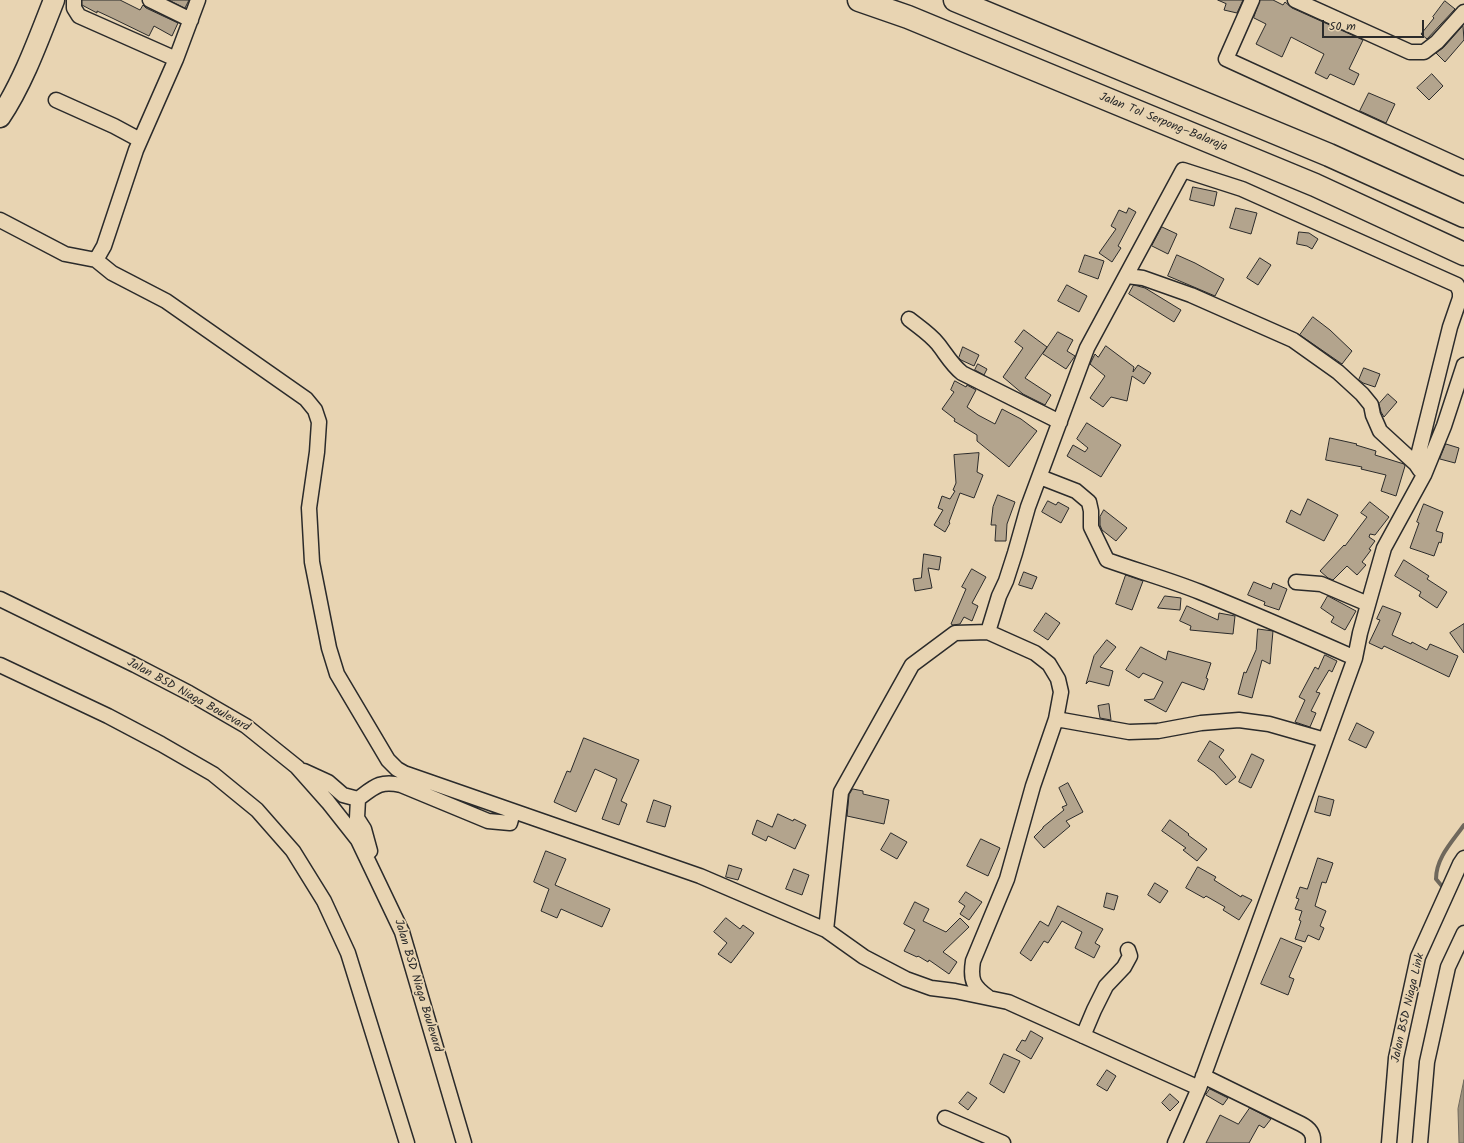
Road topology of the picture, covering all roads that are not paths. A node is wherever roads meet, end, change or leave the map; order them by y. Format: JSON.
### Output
{"nodes":[{"id":1,"x":54,"y":0,"type":"edge"},
{"id":2,"x":74,"y":0,"type":"edge"},
{"id":3,"x":150,"y":0,"type":"edge"},
{"id":4,"x":198,"y":0,"type":"edge"},
{"id":5,"x":859,"y":0,"type":"edge"},
{"id":6,"x":955,"y":0,"type":"edge"},
{"id":7,"x":1252,"y":0,"type":"edge"},
{"id":8,"x":1295,"y":0,"type":"edge"},
{"id":9,"x":1464,"y":12,"type":"edge"},
{"id":10,"x":191,"y":20,"type":"junction"},
{"id":11,"x":176,"y":59,"type":"junction"},
{"id":12,"x":56,"y":100,"type":"dead end"},
{"id":13,"x":0,"y":117,"type":"edge"},
{"id":14,"x":140,"y":140,"type":"junction"},
{"id":15,"x":1464,"y":168,"type":"edge"},
{"id":16,"x":1464,"y":216,"type":"edge"},
{"id":17,"x":0,"y":220,"type":"edge"},
{"id":18,"x":1464,"y":254,"type":"edge"},
{"id":19,"x":96,"y":260,"type":"junction"},
{"id":20,"x":1127,"y":276,"type":"junction"},
{"id":21,"x":909,"y":319,"type":"dead end"},
{"id":22,"x":1464,"y":365,"type":"edge"},
{"id":23,"x":1060,"y":422,"type":"junction"},
{"id":24,"x":1420,"y":469,"type":"junction"},
{"id":25,"x":1040,"y":477,"type":"junction"},
{"id":26,"x":1296,"y":582,"type":"dead end"},
{"id":27,"x":0,"y":599,"type":"edge"},
{"id":28,"x":1368,"y":604,"type":"junction"},
{"id":29,"x":988,"y":632,"type":"junction"},
{"id":30,"x":1355,"y":658,"type":"junction"},
{"id":31,"x":0,"y":665,"type":"edge"},
{"id":32,"x":1056,"y":719,"type":"junction"},
{"id":33,"x":1325,"y":740,"type":"junction"},
{"id":34,"x":297,"y":767,"type":"junction"},
{"id":35,"x":358,"y":799,"type":"junction"},
{"id":36,"x":513,"y":812,"type":"junction"},
{"id":37,"x":1464,"y":858,"type":"edge"},
{"id":38,"x":375,"y":873,"type":"junction"},
{"id":39,"x":826,"y":930,"type":"junction"},
{"id":40,"x":1464,"y":933,"type":"edge"},
{"id":41,"x":1128,"y":950,"type":"dead end"},
{"id":42,"x":989,"y":997,"type":"junction"},
{"id":43,"x":1083,"y":1036,"type":"junction"},
{"id":44,"x":1201,"y":1082,"type":"junction"},
{"id":45,"x":945,"y":1118,"type":"dead end"},
{"id":46,"x":407,"y":1143,"type":"edge"},
{"id":47,"x":464,"y":1143,"type":"edge"},
{"id":48,"x":1003,"y":1143,"type":"edge"},
{"id":49,"x":1175,"y":1143,"type":"edge"},
{"id":50,"x":1313,"y":1143,"type":"edge"},
{"id":51,"x":1389,"y":1143,"type":"edge"},
{"id":52,"x":1420,"y":1143,"type":"edge"}],
"edges":[{"from":1,"to":13,"type":"main road"},
{"from":2,"to":11,"type":"street"},
{"from":3,"to":10,"type":"street"},
{"from":4,"to":10,"type":"street"},
{"from":5,"to":18,"type":"highway","name":"Jalan Tol Serpong–Balaraja"},
{"from":6,"to":16,"type":"highway"},
{"from":7,"to":15,"type":"street"},
{"from":8,"to":9,"type":"street"},
{"from":10,"to":11,"type":"street"},
{"from":11,"to":14,"type":"street"},
{"from":12,"to":14,"type":"street"},
{"from":14,"to":19,"type":"street"},
{"from":17,"to":19,"type":"street"},
{"from":19,"to":36,"type":"street"},
{"from":20,"to":23,"type":"street"},
{"from":20,"to":24,"type":"street"},
{"from":20,"to":24,"type":"street"},
{"from":21,"to":23,"type":"street"},
{"from":22,"to":24,"type":"street"},
{"from":23,"to":25,"type":"street"},
{"from":24,"to":28,"type":"street"},
{"from":25,"to":29,"type":"street"},
{"from":25,"to":30,"type":"street"},
{"from":26,"to":28,"type":"street"},
{"from":27,"to":34,"type":"street","name":"Jalan BSD Niaga Boulevard"},
{"from":28,"to":30,"type":"street"},
{"from":29,"to":32,"type":"street"},
{"from":29,"to":39,"type":"street"},
{"from":30,"to":33,"type":"street"},
{"from":31,"to":46,"type":"street"},
{"from":32,"to":33,"type":"street"},
{"from":32,"to":42,"type":"street"},
{"from":33,"to":44,"type":"street"},
{"from":34,"to":35,"type":"street"},
{"from":34,"to":38,"type":"street","name":"Jalan BSD Niaga Boulevard"},
{"from":35,"to":36,"type":"street"},
{"from":35,"to":38,"type":"street"},
{"from":36,"to":39,"type":"street"},
{"from":37,"to":51,"type":"street","name":"Jalan BSD Niaga Link"},
{"from":38,"to":47,"type":"street","name":"Jalan BSD Niaga Boulevard"},
{"from":39,"to":42,"type":"street"},
{"from":40,"to":52,"type":"street"},
{"from":41,"to":43,"type":"street"},
{"from":42,"to":43,"type":"street"},
{"from":43,"to":44,"type":"street"},
{"from":44,"to":49,"type":"street"},
{"from":44,"to":50,"type":"street"},
{"from":45,"to":48,"type":"street"}]}
